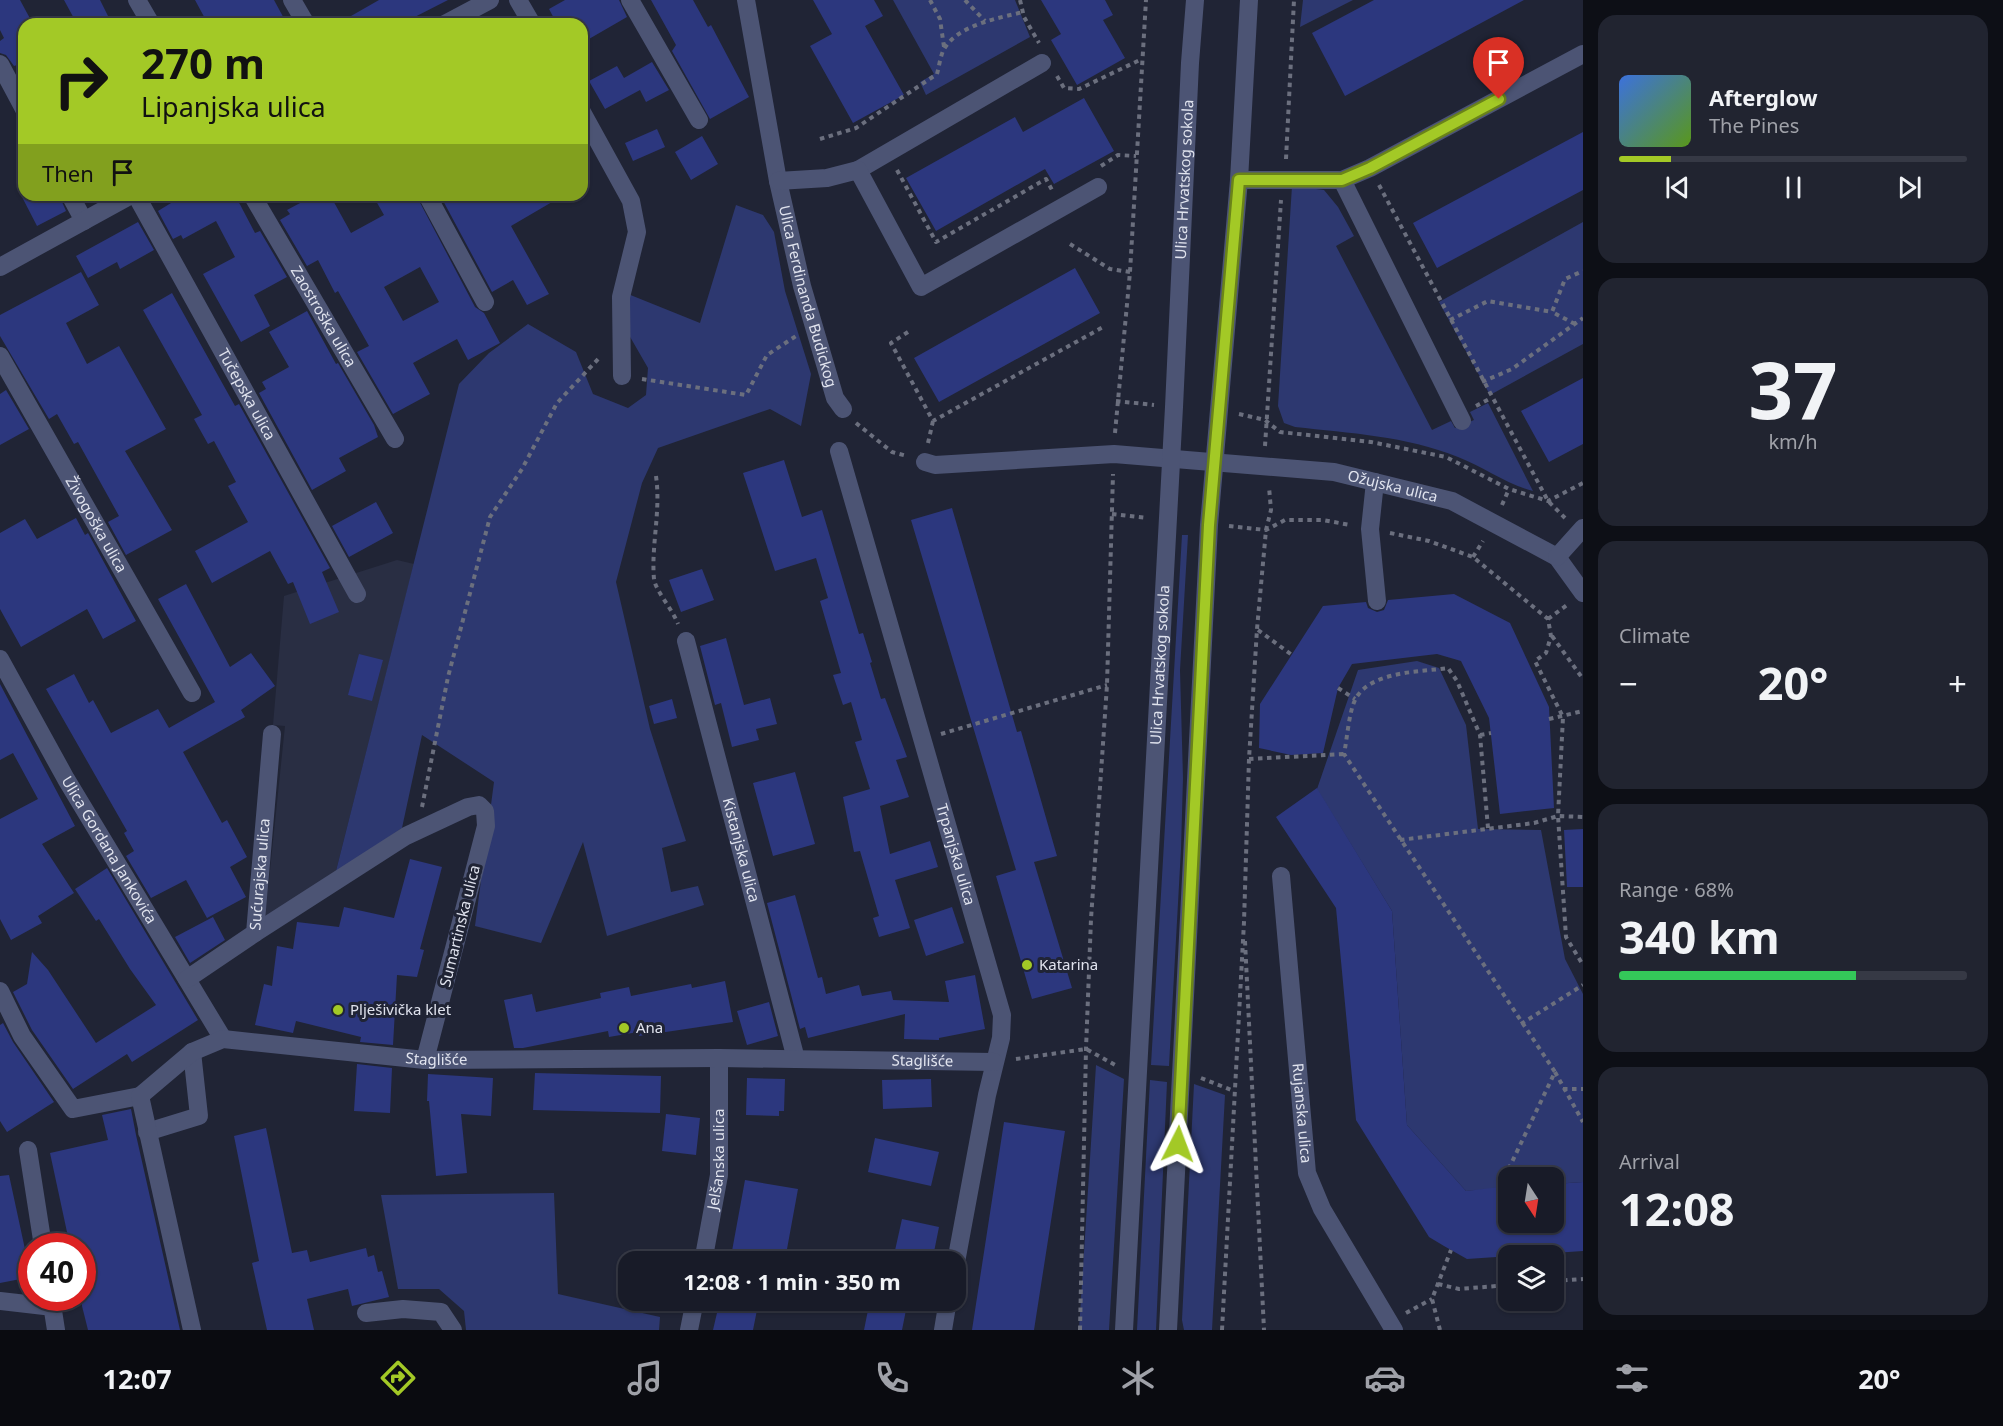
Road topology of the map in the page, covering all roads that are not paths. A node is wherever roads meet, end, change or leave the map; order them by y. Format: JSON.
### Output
{"nodes":[{"id":1,"x":137,"y":0,"type":"edge"},
{"id":2,"x":292,"y":0,"type":"edge"},
{"id":3,"x":490,"y":0,"type":"edge"},
{"id":4,"x":518,"y":0,"type":"edge"},
{"id":5,"x":630,"y":0,"type":"edge"},
{"id":6,"x":747,"y":0,"type":"edge"},
{"id":7,"x":1195,"y":0,"type":"edge"},
{"id":8,"x":1249,"y":0,"type":"edge"},
{"id":9,"x":148,"y":18,"type":"edge"},
{"id":10,"x":302,"y":18,"type":"edge"},
{"id":11,"x":456,"y":18,"type":"edge"},
{"id":12,"x":528,"y":18,"type":"edge"},
{"id":13,"x":1583,"y":54,"type":"edge"},
{"id":14,"x":0,"y":64,"type":"edge"},
{"id":15,"x":1044,"y":71,"type":"road end"},
{"id":16,"x":18,"y":98,"type":"edge"},
{"id":17,"x":699,"y":120,"type":"dead end"},
{"id":18,"x":588,"y":123,"type":"edge"},
{"id":19,"x":858,"y":170,"type":"junction"},
{"id":20,"x":1095,"y":179,"type":"road end"},
{"id":21,"x":1239,"y":180,"type":"junction"},
{"id":22,"x":1342,"y":180,"type":"junction"},
{"id":23,"x":778,"y":181,"type":"junction"},
{"id":24,"x":73,"y":201,"type":"edge"},
{"id":25,"x":120,"y":201,"type":"edge"},
{"id":26,"x":139,"y":201,"type":"edge"},
{"id":27,"x":256,"y":201,"type":"edge"},
{"id":28,"x":430,"y":201,"type":"edge"},
{"id":29,"x":84,"y":221,"type":"junction"},
{"id":30,"x":0,"y":267,"type":"edge"},
{"id":31,"x":485,"y":302,"type":"dead end"},
{"id":32,"x":0,"y":356,"type":"edge"},
{"id":33,"x":622,"y":376,"type":"road end"},
{"id":34,"x":843,"y":409,"type":"road end"},
{"id":35,"x":1462,"y":421,"type":"dead end"},
{"id":36,"x":396,"y":439,"type":"dead end"},
{"id":37,"x":839,"y":451,"type":"dead end"},
{"id":38,"x":1171,"y":457,"type":"junction"},
{"id":39,"x":1214,"y":461,"type":"junction"},
{"id":40,"x":925,"y":462,"type":"road end"},
{"id":41,"x":1375,"y":482,"type":"junction"},
{"id":42,"x":1581,"y":530,"type":"edge"},
{"id":43,"x":1557,"y":557,"type":"junction"},
{"id":44,"x":1583,"y":593,"type":"edge"},
{"id":45,"x":357,"y":594,"type":"dead end"},
{"id":46,"x":1377,"y":601,"type":"dead end"},
{"id":47,"x":686,"y":641,"type":"road end"},
{"id":48,"x":0,"y":659,"type":"edge"},
{"id":49,"x":192,"y":693,"type":"dead end"},
{"id":50,"x":272,"y":734,"type":"dead end"},
{"id":51,"x":1281,"y":876,"type":"dead end"},
{"id":52,"x":255,"y":933,"type":"junction"},
{"id":53,"x":188,"y":979,"type":"junction"},
{"id":54,"x":0,"y":991,"type":"edge"},
{"id":55,"x":223,"y":1039,"type":"junction"},
{"id":56,"x":192,"y":1052,"type":"junction"},
{"id":57,"x":719,"y":1058,"type":"junction"},
{"id":58,"x":796,"y":1059,"type":"junction"},
{"id":59,"x":425,"y":1060,"type":"junction"},
{"id":60,"x":994,"y":1062,"type":"junction"},
{"id":61,"x":140,"y":1095,"type":"junction"},
{"id":62,"x":147,"y":1132,"type":"junction"},
{"id":63,"x":28,"y":1150,"type":"dead end"},
{"id":64,"x":41,"y":1233,"type":"edge"},
{"id":65,"x":705,"y":1251,"type":"edge"},
{"id":66,"x":958,"y":1251,"type":"edge"},
{"id":67,"x":0,"y":1301,"type":"edge"},
{"id":68,"x":18,"y":1301,"type":"edge"},
{"id":69,"x":53,"y":1311,"type":"edge"},
{"id":70,"x":693,"y":1311,"type":"edge"},
{"id":71,"x":946,"y":1311,"type":"edge"},
{"id":72,"x":366,"y":1313,"type":"dead end"},
{"id":73,"x":56,"y":1330,"type":"edge"},
{"id":74,"x":192,"y":1330,"type":"edge"},
{"id":75,"x":453,"y":1330,"type":"edge"},
{"id":76,"x":689,"y":1330,"type":"edge"},
{"id":77,"x":943,"y":1330,"type":"edge"},
{"id":78,"x":1124,"y":1330,"type":"edge"},
{"id":79,"x":1168,"y":1330,"type":"edge"},
{"id":80,"x":1394,"y":1330,"type":"edge"}],
"edges":[{"from":1,"to":9,"type":"street"},
{"from":2,"to":10,"type":"street"},
{"from":3,"to":11,"type":"street"},
{"from":4,"to":12,"type":"street"},
{"from":5,"to":17,"type":"street"},
{"from":6,"to":23,"type":"street","name":"Ulica Ferdinanda Budickog"},
{"from":7,"to":38,"type":"street","name":"Ulica Hrvatskog sokola"},
{"from":8,"to":21,"type":"street"},
{"from":13,"to":22,"type":"street"},
{"from":14,"to":16,"type":"street"},
{"from":15,"to":19,"type":"street"},
{"from":18,"to":33,"type":"street"},
{"from":19,"to":20,"type":"street"},
{"from":19,"to":23,"type":"street"},
{"from":21,"to":22,"type":"street"},
{"from":21,"to":39,"type":"street"},
{"from":22,"to":35,"type":"street"},
{"from":23,"to":34,"type":"street","name":"Ulica Ferdinanda Budickog"},
{"from":24,"to":29,"type":"street"},
{"from":25,"to":29,"type":"street"},
{"from":26,"to":45,"type":"street","name":"Tučepska ulica"},
{"from":27,"to":36,"type":"street","name":"Zaostroška ulica"},
{"from":28,"to":31,"type":"street"},
{"from":29,"to":30,"type":"street"},
{"from":32,"to":49,"type":"street","name":"Živogoška ulica"},
{"from":37,"to":60,"type":"street","name":"Trpanjska ulica"},
{"from":38,"to":39,"type":"street","name":"Ožujska ulica"},
{"from":38,"to":40,"type":"street","name":"Ožujska ulica"},
{"from":38,"to":78,"type":"street","name":"Ulica Hrvatskog sokola"},
{"from":39,"to":41,"type":"street","name":"Ožujska ulica"},
{"from":39,"to":79,"type":"street"},
{"from":41,"to":43,"type":"street","name":"Ožujska ulica"},
{"from":41,"to":46,"type":"street"},
{"from":42,"to":43,"type":"street"},
{"from":43,"to":44,"type":"street","name":"Ožujska ulica"},
{"from":47,"to":58,"type":"street","name":"Kistanjska ulica"},
{"from":48,"to":53,"type":"street","name":"Ulica Gordana Jankovića"},
{"from":50,"to":52,"type":"street","name":"Sućurajska ulica"},
{"from":51,"to":80,"type":"street","name":"Rujanska ulica"},
{"from":52,"to":53,"type":"street","name":"Sućurajska ulica"},
{"from":52,"to":59,"type":"street","name":"Sumartinska ulica"},
{"from":53,"to":55,"type":"street","name":"Ulica Gordana Jankovića"},
{"from":54,"to":61,"type":"street"},
{"from":55,"to":56,"type":"street","name":"Staglišće"},
{"from":55,"to":59,"type":"street","name":"Staglišće"},
{"from":56,"to":61,"type":"street","name":"Staglišće"},
{"from":56,"to":62,"type":"street"},
{"from":57,"to":58,"type":"street","name":"Staglišće"},
{"from":57,"to":59,"type":"street","name":"Staglišće"},
{"from":57,"to":65,"type":"street","name":"Jelšanska ulica"},
{"from":58,"to":60,"type":"street","name":"Staglišće"},
{"from":60,"to":66,"type":"street","name":"Trpanjska ulica"},
{"from":61,"to":62,"type":"street"},
{"from":62,"to":74,"type":"street"},
{"from":63,"to":64,"type":"street"},
{"from":67,"to":68,"type":"street"},
{"from":69,"to":73,"type":"street"},
{"from":70,"to":76,"type":"street"},
{"from":71,"to":77,"type":"street"},
{"from":72,"to":75,"type":"street"}]}
